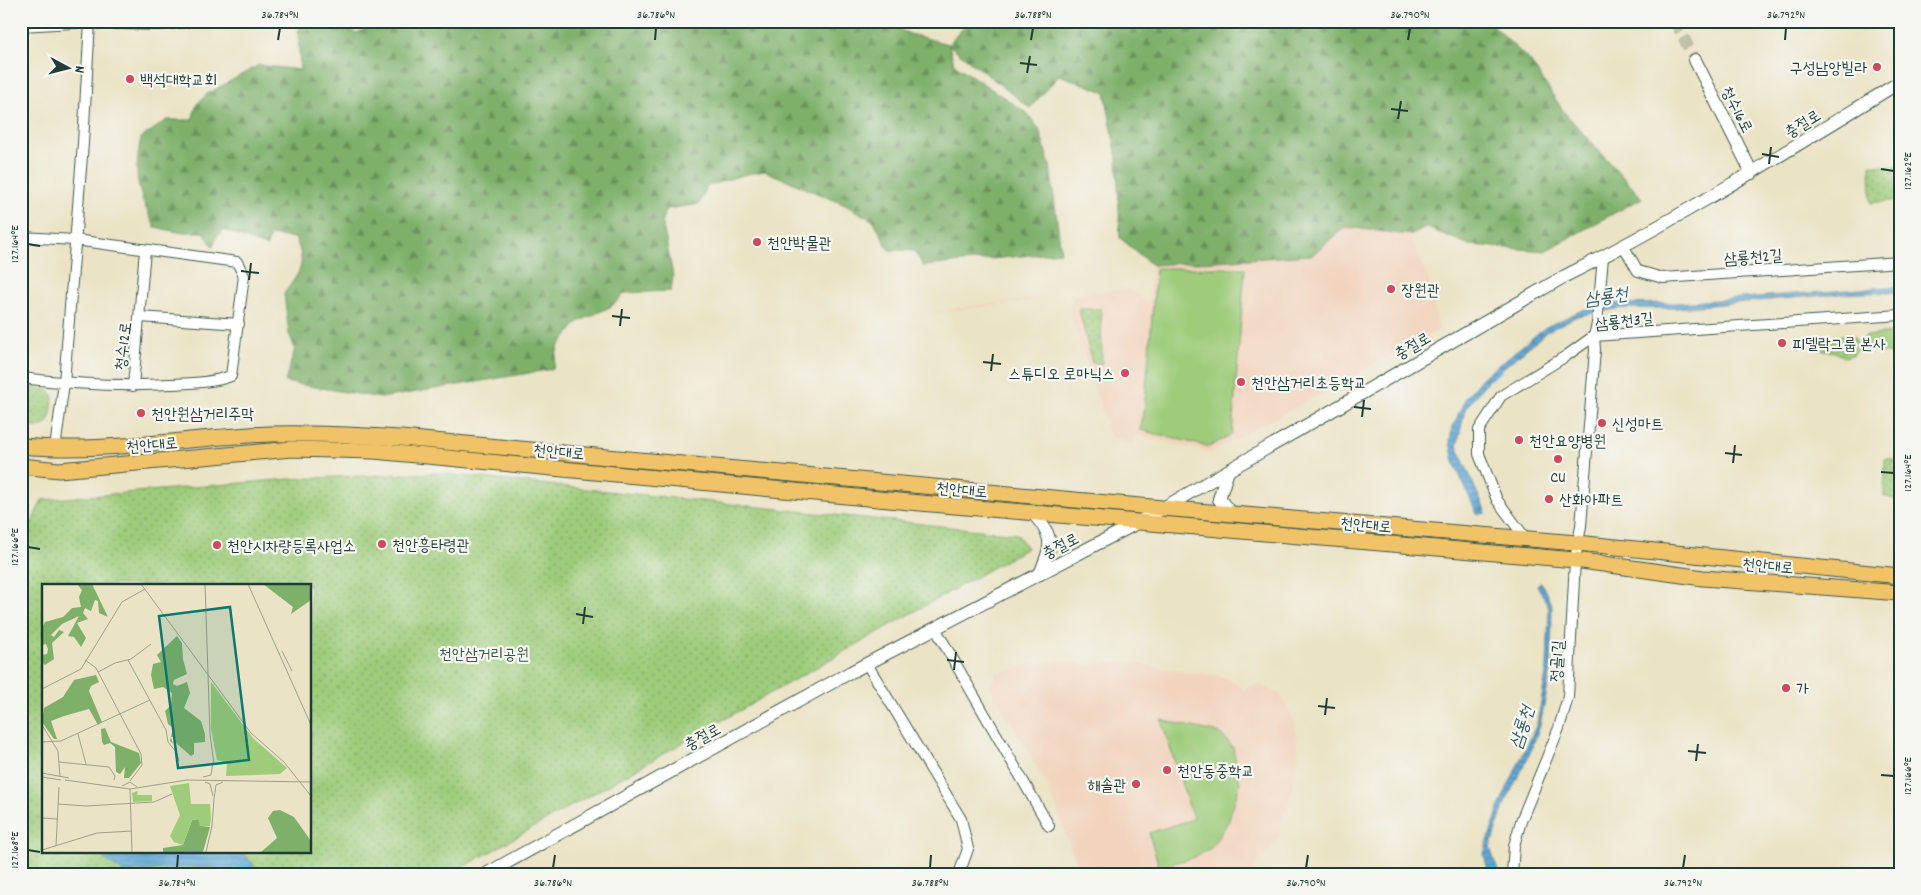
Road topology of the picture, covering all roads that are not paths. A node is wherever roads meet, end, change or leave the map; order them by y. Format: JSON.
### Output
{"nodes":[{"id":1,"x":186,"y":21,"type":"edge"},
{"id":2,"x":90,"y":22,"type":"edge"},
{"id":3,"x":158,"y":23,"type":"edge"},
{"id":4,"x":21,"y":26,"type":"edge"},
{"id":5,"x":1695,"y":60,"type":"tunnel mouth"},
{"id":6,"x":1900,"y":82,"type":"edge"},
{"id":7,"x":1752,"y":172,"type":"junction"},
{"id":8,"x":21,"y":237,"type":"edge"},
{"id":9,"x":75,"y":240,"type":"junction"},
{"id":10,"x":1624,"y":247,"type":"junction"},
{"id":11,"x":145,"y":250,"type":"junction"},
{"id":12,"x":1603,"y":257,"type":"junction"},
{"id":13,"x":1900,"y":262,"type":"edge"},
{"id":14,"x":1900,"y":315,"type":"edge"},
{"id":15,"x":140,"y":317,"type":"junction"},
{"id":16,"x":239,"y":324,"type":"junction"},
{"id":17,"x":1594,"y":336,"type":"junction"},
{"id":18,"x":21,"y":378,"type":"edge"},
{"id":19,"x":64,"y":383,"type":"junction"},
{"id":20,"x":133,"y":386,"type":"junction"},
{"id":21,"x":22,"y":446,"type":"edge"},
{"id":22,"x":54,"y":448,"type":"junction"},
{"id":23,"x":21,"y":466,"type":"edge"},
{"id":24,"x":1228,"y":471,"type":"junction"},
{"id":25,"x":1162,"y":508,"type":"junction"},
{"id":26,"x":1034,"y":513,"type":"junction"},
{"id":27,"x":1232,"y":514,"type":"junction"},
{"id":28,"x":1139,"y":522,"type":"junction"},
{"id":29,"x":1526,"y":539,"type":"junction"},
{"id":30,"x":1577,"y":543,"type":"junction"},
{"id":31,"x":1576,"y":560,"type":"junction"},
{"id":32,"x":1040,"y":574,"type":"junction"},
{"id":33,"x":1900,"y":576,"type":"edge"},
{"id":34,"x":1900,"y":593,"type":"edge"},
{"id":35,"x":935,"y":628,"type":"junction"},
{"id":36,"x":867,"y":664,"type":"junction"},
{"id":37,"x":1048,"y":826,"type":"dead end"},
{"id":38,"x":507,"y":869,"type":"edge"},
{"id":39,"x":486,"y":874,"type":"edge"},
{"id":40,"x":960,"y":874,"type":"edge"},
{"id":41,"x":1512,"y":874,"type":"edge"}],
"edges":[{"from":1,"to":3,"type":"street"},
{"from":2,"to":3,"type":"street"},
{"from":2,"to":4,"type":"street"},
{"from":2,"to":9,"type":"street"},
{"from":5,"to":7,"type":"street","name":"청수16로"},
{"from":6,"to":7,"type":"street","name":"충절로"},
{"from":7,"to":10,"type":"street","name":"충절로"},
{"from":8,"to":9,"type":"street","name":"청수12로"},
{"from":9,"to":11,"type":"street","name":"청수12로"},
{"from":9,"to":19,"type":"street"},
{"from":10,"to":12,"type":"street","name":"충절로"},
{"from":10,"to":13,"type":"street","name":"삼룡천2길"},
{"from":11,"to":15,"type":"street"},
{"from":11,"to":16,"type":"street","name":"청수12로"},
{"from":12,"to":17,"type":"street","name":"정골1길"},
{"from":12,"to":24,"type":"street","name":"충절로"},
{"from":14,"to":17,"type":"street","name":"삼룡천3길"},
{"from":15,"to":16,"type":"street","name":"청수12로"},
{"from":15,"to":20,"type":"street","name":"청수12로"},
{"from":16,"to":20,"type":"street","name":"청수12로"},
{"from":17,"to":29,"type":"street","name":"삼룡천3길"},
{"from":17,"to":30,"type":"street","name":"정골1길"},
{"from":18,"to":19,"type":"street"},
{"from":19,"to":20,"type":"street"},
{"from":19,"to":22,"type":"street"},
{"from":21,"to":22,"type":"main road","name":"천안대로"},
{"from":22,"to":25,"type":"main road","name":"천안대로"},
{"from":23,"to":26,"type":"main road","name":"천안대로"},
{"from":24,"to":25,"type":"street","name":"충절로"},
{"from":24,"to":27,"type":"street"},
{"from":25,"to":27,"type":"main road","name":"천안대로"},
{"from":25,"to":28,"type":"street","name":"충절로"},
{"from":26,"to":28,"type":"main road","name":"천안대로"},
{"from":26,"to":32,"type":"street"},
{"from":27,"to":29,"type":"main road","name":"천안대로"},
{"from":28,"to":31,"type":"main road","name":"천안대로"},
{"from":28,"to":32,"type":"street","name":"충절로"},
{"from":29,"to":30,"type":"main road","name":"천안대로"},
{"from":30,"to":31,"type":"street","name":"정골1길"},
{"from":30,"to":33,"type":"main road","name":"천안대로"},
{"from":31,"to":34,"type":"main road","name":"천안대로"},
{"from":31,"to":41,"type":"street","name":"정골1길"},
{"from":32,"to":35,"type":"street","name":"충절로"},
{"from":35,"to":36,"type":"street","name":"충절로"},
{"from":35,"to":37,"type":"street"},
{"from":36,"to":38,"type":"street","name":"충절로"},
{"from":36,"to":40,"type":"street"},
{"from":38,"to":39,"type":"street","name":"충절로"}]}
